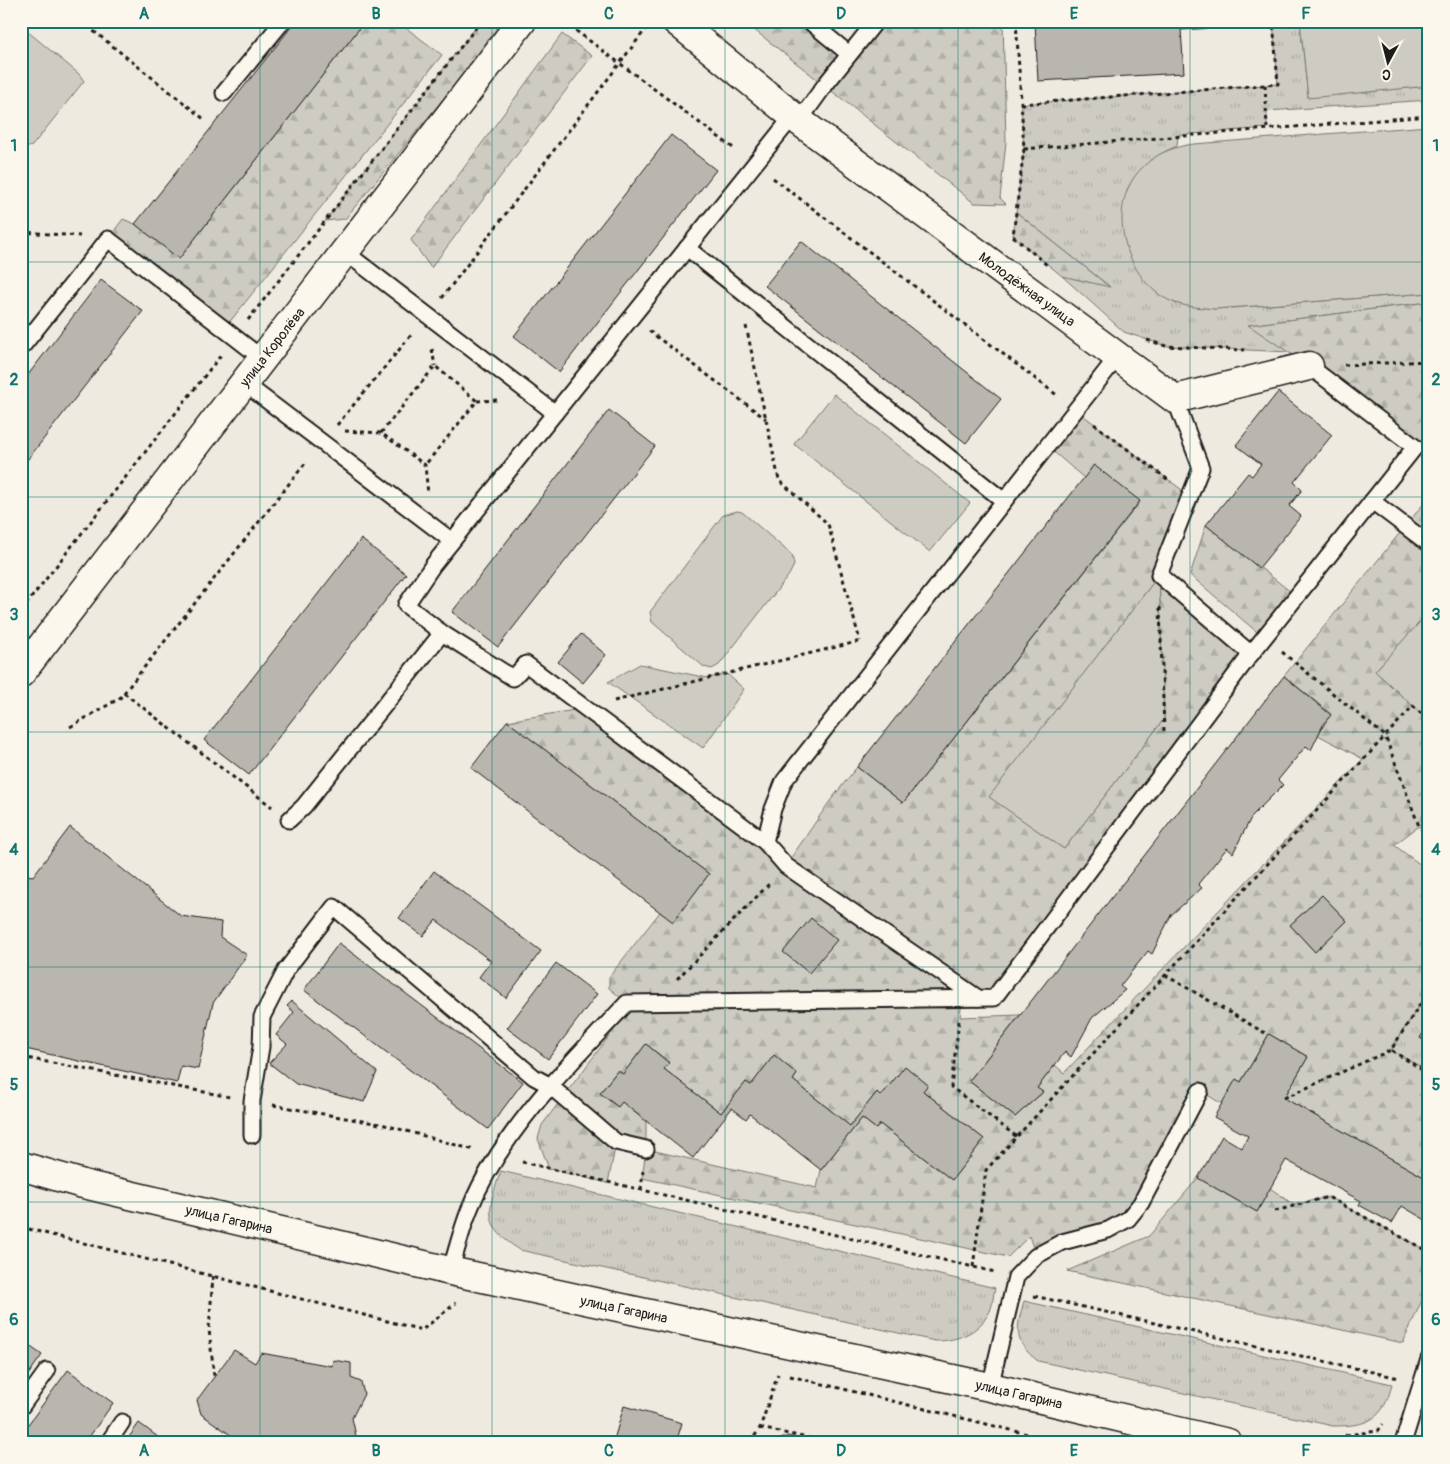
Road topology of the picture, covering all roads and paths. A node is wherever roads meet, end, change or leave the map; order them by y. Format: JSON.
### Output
{"nodes":[{"id":1,"x":81,"y":21,"type":"edge"},
{"id":2,"x":283,"y":21,"type":"edge"},
{"id":3,"x":481,"y":21,"type":"edge"},
{"id":4,"x":522,"y":21,"type":"edge"},
{"id":5,"x":563,"y":21,"type":"edge"},
{"id":6,"x":651,"y":21,"type":"edge"},
{"id":7,"x":676,"y":21,"type":"edge"},
{"id":8,"x":809,"y":21,"type":"edge"},
{"id":9,"x":876,"y":21,"type":"edge"},
{"id":10,"x":1016,"y":21,"type":"edge"},
{"id":11,"x":1273,"y":21,"type":"edge"},
{"id":12,"x":850,"y":54,"type":"junction"},
{"id":13,"x":622,"y":63,"type":"junction"},
{"id":14,"x":1264,"y":85,"type":"junction"},
{"id":15,"x":224,"y":93,"type":"dead end"},
{"id":16,"x":1021,"y":104,"type":"junction"},
{"id":17,"x":1429,"y":116,"type":"edge"},
{"id":18,"x":796,"y":118,"type":"junction"},
{"id":19,"x":204,"y":119,"type":"dead end"},
{"id":20,"x":1267,"y":128,"type":"junction"},
{"id":21,"x":1024,"y":149,"type":"junction"},
{"id":22,"x":754,"y":164,"type":"junction"},
{"id":23,"x":21,"y":232,"type":"edge"},
{"id":24,"x":108,"y":239,"type":"junction"},
{"id":25,"x":687,"y":248,"type":"junction"},
{"id":26,"x":345,"y":252,"type":"junction"},
{"id":27,"x":1050,"y":268,"type":"dead end"},
{"id":28,"x":738,"y":288,"type":"junction"},
{"id":29,"x":428,"y":315,"type":"junction"},
{"id":30,"x":631,"y":318,"type":"junction"},
{"id":31,"x":234,"y":337,"type":"junction"},
{"id":32,"x":1141,"y":338,"type":"dead end"},
{"id":33,"x":21,"y":348,"type":"edge"},
{"id":34,"x":1251,"y":351,"type":"dead end"},
{"id":35,"x":1118,"y":356,"type":"junction"},
{"id":36,"x":263,"y":359,"type":"junction"},
{"id":37,"x":1429,"y":361,"type":"edge"},
{"id":38,"x":1309,"y":366,"type":"junction"},
{"id":39,"x":244,"y":383,"type":"junction"},
{"id":40,"x":1176,"y":399,"type":"junction"},
{"id":41,"x":1076,"y":410,"type":"junction"},
{"id":42,"x":555,"y":413,"type":"junction"},
{"id":43,"x":766,"y":420,"type":"junction"},
{"id":44,"x":381,"y":433,"type":"junction"},
{"id":45,"x":328,"y":436,"type":"junction"},
{"id":46,"x":425,"y":465,"type":"junction"},
{"id":47,"x":1190,"y":496,"type":"junction"},
{"id":48,"x":1004,"y":501,"type":"junction"},
{"id":49,"x":1372,"y":501,"type":"junction"},
{"id":50,"x":431,"y":524,"type":"junction"},
{"id":51,"x":452,"y":541,"type":"junction"},
{"id":52,"x":1429,"y":544,"type":"edge"},
{"id":53,"x":1159,"y":575,"type":"junction"},
{"id":54,"x":21,"y":611,"type":"edge"},
{"id":55,"x":903,"y":631,"type":"junction"},
{"id":56,"x":442,"y":633,"type":"junction"},
{"id":57,"x":1264,"y":638,"type":"junction"},
{"id":58,"x":860,"y":641,"type":"junction"},
{"id":59,"x":1251,"y":654,"type":"junction"},
{"id":60,"x":21,"y":673,"type":"edge"},
{"id":61,"x":124,"y":693,"type":"junction"},
{"id":62,"x":587,"y":708,"type":"junction"},
{"id":63,"x":1429,"y":721,"type":"edge"},
{"id":64,"x":70,"y":727,"type":"dead end"},
{"id":65,"x":1385,"y":736,"type":"junction"},
{"id":66,"x":1165,"y":769,"type":"junction"},
{"id":67,"x":289,"y":820,"type":"joint"},
{"id":68,"x":1429,"y":838,"type":"edge"},
{"id":69,"x":765,"y":842,"type":"junction"},
{"id":70,"x":786,"y":866,"type":"junction"},
{"id":71,"x":1165,"y":975,"type":"junction"},
{"id":72,"x":1429,"y":990,"type":"edge"},
{"id":73,"x":962,"y":998,"type":"junction"},
{"id":74,"x":978,"y":998,"type":"junction"},
{"id":75,"x":654,"y":1002,"type":"junction"},
{"id":76,"x":1265,"y":1033,"type":"dead end"},
{"id":77,"x":1391,"y":1050,"type":"junction"},
{"id":78,"x":21,"y":1058,"type":"edge"},
{"id":79,"x":1429,"y":1074,"type":"edge"},
{"id":80,"x":549,"y":1085,"type":"junction"},
{"id":81,"x":1200,"y":1091,"type":"dead end"},
{"id":82,"x":1284,"y":1098,"type":"dead end"},
{"id":83,"x":252,"y":1101,"type":"junction"},
{"id":84,"x":252,"y":1135,"type":"dead end"},
{"id":85,"x":1017,"y":1136,"type":"junction"},
{"id":86,"x":646,"y":1149,"type":"dead end"},
{"id":87,"x":497,"y":1156,"type":"junction"},
{"id":88,"x":21,"y":1166,"type":"edge"},
{"id":89,"x":1275,"y":1210,"type":"dead end"},
{"id":90,"x":21,"y":1226,"type":"edge"},
{"id":91,"x":1429,"y":1252,"type":"edge"},
{"id":92,"x":973,"y":1267,"type":"junction"},
{"id":93,"x":450,"y":1271,"type":"junction"},
{"id":94,"x":213,"y":1276,"type":"junction"},
{"id":95,"x":1015,"y":1282,"type":"junction"},
{"id":96,"x":463,"y":1297,"type":"dead end"},
{"id":97,"x":1429,"y":1359,"type":"edge"},
{"id":98,"x":47,"y":1371,"type":"dead end"},
{"id":99,"x":769,"y":1371,"type":"dead end"},
{"id":100,"x":778,"y":1374,"type":"junction"},
{"id":101,"x":214,"y":1376,"type":"dead end"},
{"id":102,"x":1422,"y":1384,"type":"junction"},
{"id":103,"x":990,"y":1387,"type":"junction"},
{"id":104,"x":21,"y":1407,"type":"edge"},
{"id":105,"x":122,"y":1422,"type":"dead end"},
{"id":106,"x":1384,"y":1423,"type":"dead end"},
{"id":107,"x":760,"y":1428,"type":"junction"},
{"id":108,"x":108,"y":1443,"type":"edge"},
{"id":109,"x":750,"y":1443,"type":"edge"},
{"id":110,"x":832,"y":1443,"type":"edge"},
{"id":111,"x":1064,"y":1443,"type":"edge"},
{"id":112,"x":1228,"y":1443,"type":"edge"},
{"id":113,"x":1345,"y":1443,"type":"edge"},
{"id":114,"x":1403,"y":1443,"type":"edge"}],
"edges":[{"from":1,"to":19,"type":"path"},
{"from":2,"to":15,"type":"lane"},
{"from":3,"to":31,"type":"path"},
{"from":4,"to":26,"type":"main road","name":"улица Королёва"},
{"from":5,"to":13,"type":"path"},
{"from":6,"to":13,"type":"path"},
{"from":7,"to":18,"type":"main road","name":"Молодёжная улица"},
{"from":8,"to":12,"type":"lane"},
{"from":9,"to":12,"type":"lane"},
{"from":10,"to":16,"type":"path"},
{"from":11,"to":14,"type":"path"},
{"from":12,"to":18,"type":"lane"},
{"from":13,"to":22,"type":"path"},
{"from":13,"to":29,"type":"path"},
{"from":14,"to":16,"type":"path"},
{"from":14,"to":20,"type":"path"},
{"from":16,"to":21,"type":"path"},
{"from":17,"to":20,"type":"path"},
{"from":18,"to":22,"type":"lane"},
{"from":18,"to":35,"type":"main road","name":"Молодёжная улица"},
{"from":20,"to":21,"type":"path"},
{"from":21,"to":27,"type":"path"},
{"from":22,"to":25,"type":"lane"},
{"from":22,"to":41,"type":"path"},
{"from":23,"to":24,"type":"path"},
{"from":24,"to":31,"type":"lane"},
{"from":24,"to":33,"type":"lane"},
{"from":25,"to":28,"type":"lane"},
{"from":25,"to":30,"type":"lane"},
{"from":26,"to":29,"type":"lane"},
{"from":26,"to":36,"type":"main road","name":"улица Королёва"},
{"from":28,"to":43,"type":"path"},
{"from":28,"to":48,"type":"lane"},
{"from":29,"to":42,"type":"lane"},
{"from":29,"to":45,"type":"path"},
{"from":30,"to":42,"type":"lane"},
{"from":30,"to":43,"type":"path"},
{"from":31,"to":36,"type":"lane"},
{"from":31,"to":54,"type":"path"},
{"from":32,"to":34,"type":"path"},
{"from":35,"to":40,"type":"main road","name":"Молодёжная улица"},
{"from":35,"to":41,"type":"lane"},
{"from":36,"to":39,"type":"main road","name":"улица Королёва"},
{"from":37,"to":38,"type":"path"},
{"from":38,"to":40,"type":"main road"},
{"from":38,"to":49,"type":"lane"},
{"from":39,"to":45,"type":"lane"},
{"from":39,"to":60,"type":"main road","name":"улица Королёва"},
{"from":40,"to":47,"type":"lane"},
{"from":41,"to":47,"type":"path"},
{"from":41,"to":48,"type":"lane"},
{"from":42,"to":51,"type":"lane"},
{"from":43,"to":58,"type":"path"},
{"from":44,"to":45,"type":"path"},
{"from":44,"to":46,"type":"path"},
{"from":44,"to":46,"type":"path"},
{"from":45,"to":50,"type":"lane"},
{"from":45,"to":61,"type":"path"},
{"from":46,"to":50,"type":"path"},
{"from":47,"to":53,"type":"lane"},
{"from":48,"to":55,"type":"lane"},
{"from":49,"to":52,"type":"lane"},
{"from":49,"to":57,"type":"lane"},
{"from":50,"to":51,"type":"lane"},
{"from":51,"to":56,"type":"lane"},
{"from":53,"to":59,"type":"lane"},
{"from":53,"to":66,"type":"path"},
{"from":55,"to":58,"type":"path"},
{"from":55,"to":69,"type":"lane"},
{"from":56,"to":62,"type":"lane"},
{"from":56,"to":67,"type":"lane"},
{"from":57,"to":59,"type":"lane"},
{"from":57,"to":65,"type":"path"},
{"from":58,"to":62,"type":"path"},
{"from":59,"to":66,"type":"lane"},
{"from":61,"to":64,"type":"path"},
{"from":61,"to":67,"type":"path"},
{"from":62,"to":69,"type":"lane"},
{"from":63,"to":65,"type":"path"},
{"from":65,"to":68,"type":"path"},
{"from":65,"to":71,"type":"path"},
{"from":66,"to":74,"type":"lane"},
{"from":69,"to":70,"type":"lane"},
{"from":70,"to":74,"type":"lane"},
{"from":70,"to":75,"type":"path"},
{"from":71,"to":76,"type":"path"},
{"from":71,"to":85,"type":"path"},
{"from":72,"to":77,"type":"path"},
{"from":73,"to":74,"type":"lane"},
{"from":73,"to":75,"type":"lane"},
{"from":73,"to":85,"type":"path"},
{"from":75,"to":80,"type":"lane"},
{"from":77,"to":79,"type":"path"},
{"from":77,"to":82,"type":"path"},
{"from":78,"to":83,"type":"path"},
{"from":80,"to":83,"type":"lane"},
{"from":80,"to":86,"type":"lane"},
{"from":80,"to":87,"type":"lane"},
{"from":81,"to":95,"type":"lane"},
{"from":83,"to":84,"type":"lane"},
{"from":83,"to":87,"type":"path"},
{"from":85,"to":92,"type":"path"},
{"from":87,"to":92,"type":"path"},
{"from":87,"to":93,"type":"lane"},
{"from":88,"to":93,"type":"main road","name":"улица Гагарина"},
{"from":89,"to":91,"type":"path"},
{"from":90,"to":94,"type":"path"},
{"from":92,"to":95,"type":"path"},
{"from":93,"to":103,"type":"main road","name":"улица Гагарина"},
{"from":94,"to":96,"type":"path"},
{"from":94,"to":101,"type":"path"},
{"from":95,"to":102,"type":"path"},
{"from":95,"to":103,"type":"lane"},
{"from":97,"to":102,"type":"lane"},
{"from":98,"to":104,"type":"lane"},
{"from":99,"to":100,"type":"path"},
{"from":100,"to":107,"type":"path"},
{"from":100,"to":111,"type":"path"},
{"from":102,"to":114,"type":"lane"},
{"from":103,"to":112,"type":"main road","name":"улица Гагарина"},
{"from":105,"to":108,"type":"lane"},
{"from":106,"to":113,"type":"path"},
{"from":107,"to":109,"type":"path"},
{"from":107,"to":110,"type":"path"}]}
